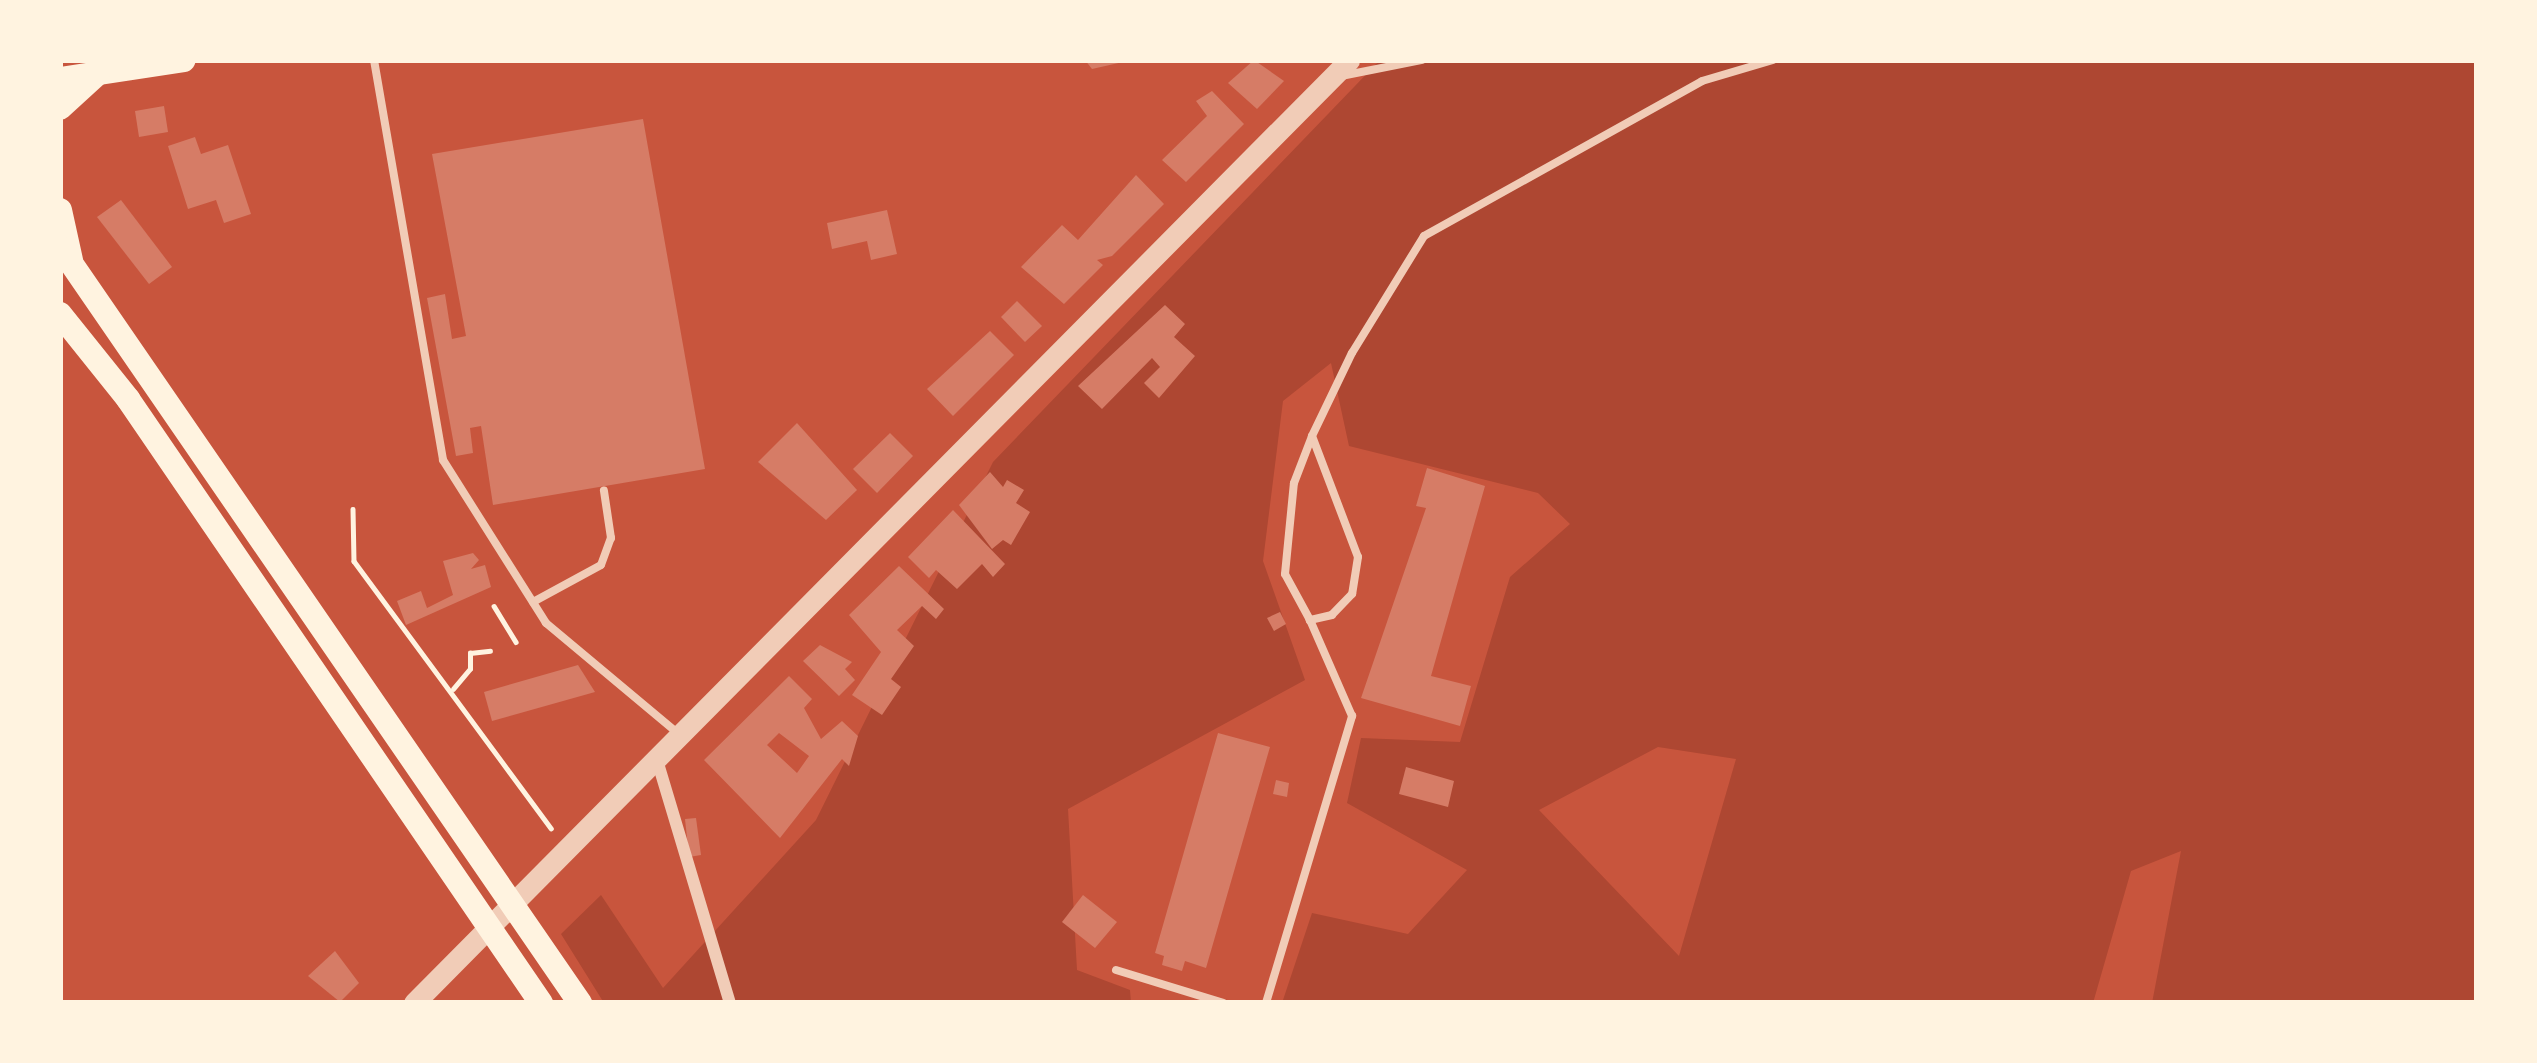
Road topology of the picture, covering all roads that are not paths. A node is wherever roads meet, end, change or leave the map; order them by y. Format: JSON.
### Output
{"nodes":[{"id":1,"x":184,"y":60,"type":"edge"},
{"id":2,"x":374,"y":60,"type":"edge"},
{"id":3,"x":1349,"y":60,"type":"edge"},
{"id":4,"x":1422,"y":60,"type":"edge"},
{"id":5,"x":1773,"y":60,"type":"edge"},
{"id":6,"x":99,"y":72,"type":"junction"},
{"id":7,"x":1332,"y":77,"type":"junction"},
{"id":8,"x":60,"y":79,"type":"edge"},
{"id":9,"x":60,"y":108,"type":"edge"},
{"id":10,"x":60,"y":210,"type":"edge"},
{"id":11,"x":66,"y":255,"type":"edge"},
{"id":12,"x":60,"y":314,"type":"edge"},
{"id":13,"x":1312,"y":436,"type":"junction"},
{"id":14,"x":604,"y":491,"type":"dead end"},
{"id":15,"x":533,"y":602,"type":"junction"},
{"id":16,"x":1310,"y":620,"type":"junction"},
{"id":17,"x":681,"y":736,"type":"junction"},
{"id":18,"x":657,"y":760,"type":"junction"},
{"id":19,"x":1116,"y":970,"type":"dead end"},
{"id":20,"x":424,"y":999,"type":"edge"},
{"id":21,"x":541,"y":1003,"type":"edge"},
{"id":22,"x":580,"y":1003,"type":"edge"},
{"id":23,"x":730,"y":1003,"type":"edge"},
{"id":24,"x":1223,"y":1003,"type":"edge"},
{"id":25,"x":1266,"y":1003,"type":"edge"}],
"edges":[{"from":1,"to":6,"type":"main road"},
{"from":2,"to":15,"type":"lane"},
{"from":3,"to":7,"type":"street"},
{"from":4,"to":7,"type":"lane"},
{"from":5,"to":13,"type":"lane"},
{"from":6,"to":8,"type":"main road"},
{"from":6,"to":9,"type":"main road"},
{"from":7,"to":17,"type":"street"},
{"from":10,"to":11,"type":"main road"},
{"from":11,"to":22,"type":"main road"},
{"from":12,"to":21,"type":"main road"},
{"from":13,"to":16,"type":"lane"},
{"from":13,"to":16,"type":"lane"},
{"from":14,"to":15,"type":"lane"},
{"from":15,"to":17,"type":"lane"},
{"from":16,"to":25,"type":"lane"},
{"from":17,"to":18,"type":"street"},
{"from":18,"to":20,"type":"street"},
{"from":18,"to":23,"type":"street"},
{"from":19,"to":24,"type":"lane"}]}
